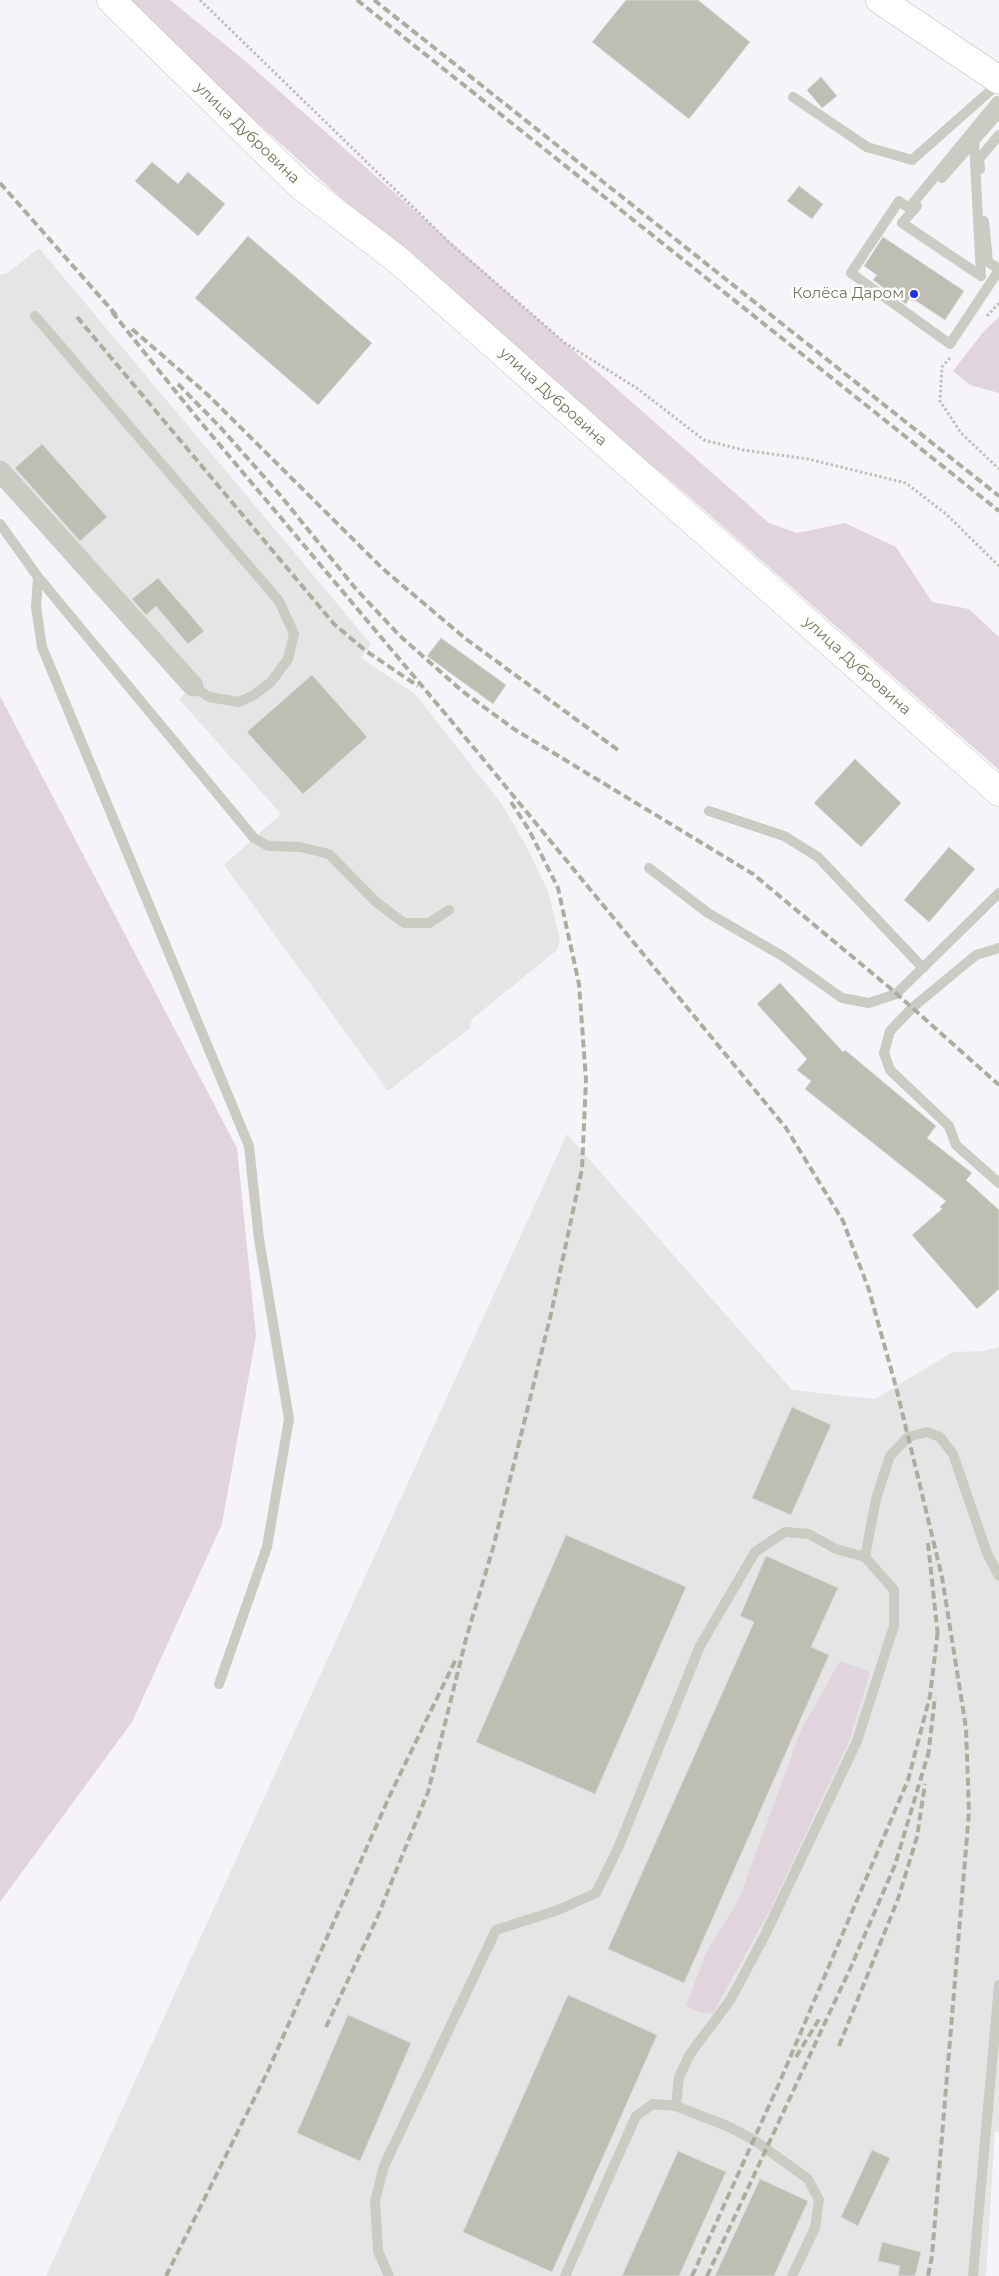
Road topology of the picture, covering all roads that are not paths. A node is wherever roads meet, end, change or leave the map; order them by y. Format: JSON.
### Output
{"nodes":[{"id":1,"x":111,"y":0,"type":"edge"},
{"id":2,"x":880,"y":0,"type":"edge"},
{"id":3,"x":999,"y":81,"type":"edge"},
{"id":4,"x":793,"y":97,"type":"dead end"},
{"id":5,"x":999,"y":103,"type":"edge"},
{"id":6,"x":999,"y":113,"type":"edge"},
{"id":7,"x":999,"y":135,"type":"edge"},
{"id":8,"x":974,"y":142,"type":"junction"},
{"id":9,"x":999,"y":269,"type":"edge"},
{"id":10,"x":35,"y":316,"type":"dead end"},
{"id":11,"x":0,"y":471,"type":"edge"},
{"id":12,"x":0,"y":524,"type":"edge"},
{"id":13,"x":38,"y":577,"type":"junction"},
{"id":14,"x":193,"y":686,"type":"joint"},
{"id":15,"x":999,"y":792,"type":"edge"},
{"id":16,"x":709,"y":810,"type":"dead end"},
{"id":17,"x":649,"y":868,"type":"dead end"},
{"id":18,"x":999,"y":893,"type":"edge"},
{"id":19,"x":449,"y":910,"type":"dead end"},
{"id":20,"x":999,"y":948,"type":"edge"},
{"id":21,"x":923,"y":968,"type":"junction"},
{"id":22,"x":999,"y":1183,"type":"edge"},
{"id":23,"x":864,"y":1557,"type":"junction"},
{"id":24,"x":999,"y":1576,"type":"edge"},
{"id":25,"x":219,"y":1684,"type":"dead end"},
{"id":26,"x":999,"y":1986,"type":"edge"},
{"id":27,"x":676,"y":2106,"type":"junction"},
{"id":28,"x":389,"y":2276,"type":"edge"},
{"id":29,"x":565,"y":2276,"type":"edge"},
{"id":30,"x":792,"y":2276,"type":"edge"},
{"id":31,"x":973,"y":2276,"type":"edge"}],
"edges":[{"from":1,"to":15,"type":"main road","name":"улица Дубровина"},
{"from":2,"to":3,"type":"main road"},
{"from":3,"to":4,"type":"lane"},
{"from":5,"to":9,"type":"lane"},
{"from":6,"to":8,"type":"lane"},
{"from":7,"to":9,"type":"lane"},
{"from":8,"to":8,"type":"lane"},
{"from":10,"to":14,"type":"lane"},
{"from":11,"to":14,"type":"street"},
{"from":12,"to":13,"type":"lane"},
{"from":13,"to":19,"type":"lane"},
{"from":13,"to":25,"type":"lane"},
{"from":16,"to":21,"type":"lane"},
{"from":17,"to":21,"type":"lane"},
{"from":18,"to":21,"type":"lane"},
{"from":20,"to":22,"type":"lane"},
{"from":23,"to":24,"type":"lane"},
{"from":23,"to":27,"type":"lane"},
{"from":23,"to":28,"type":"lane"},
{"from":26,"to":31,"type":"lane"},
{"from":27,"to":29,"type":"lane"},
{"from":27,"to":30,"type":"lane"}]}
